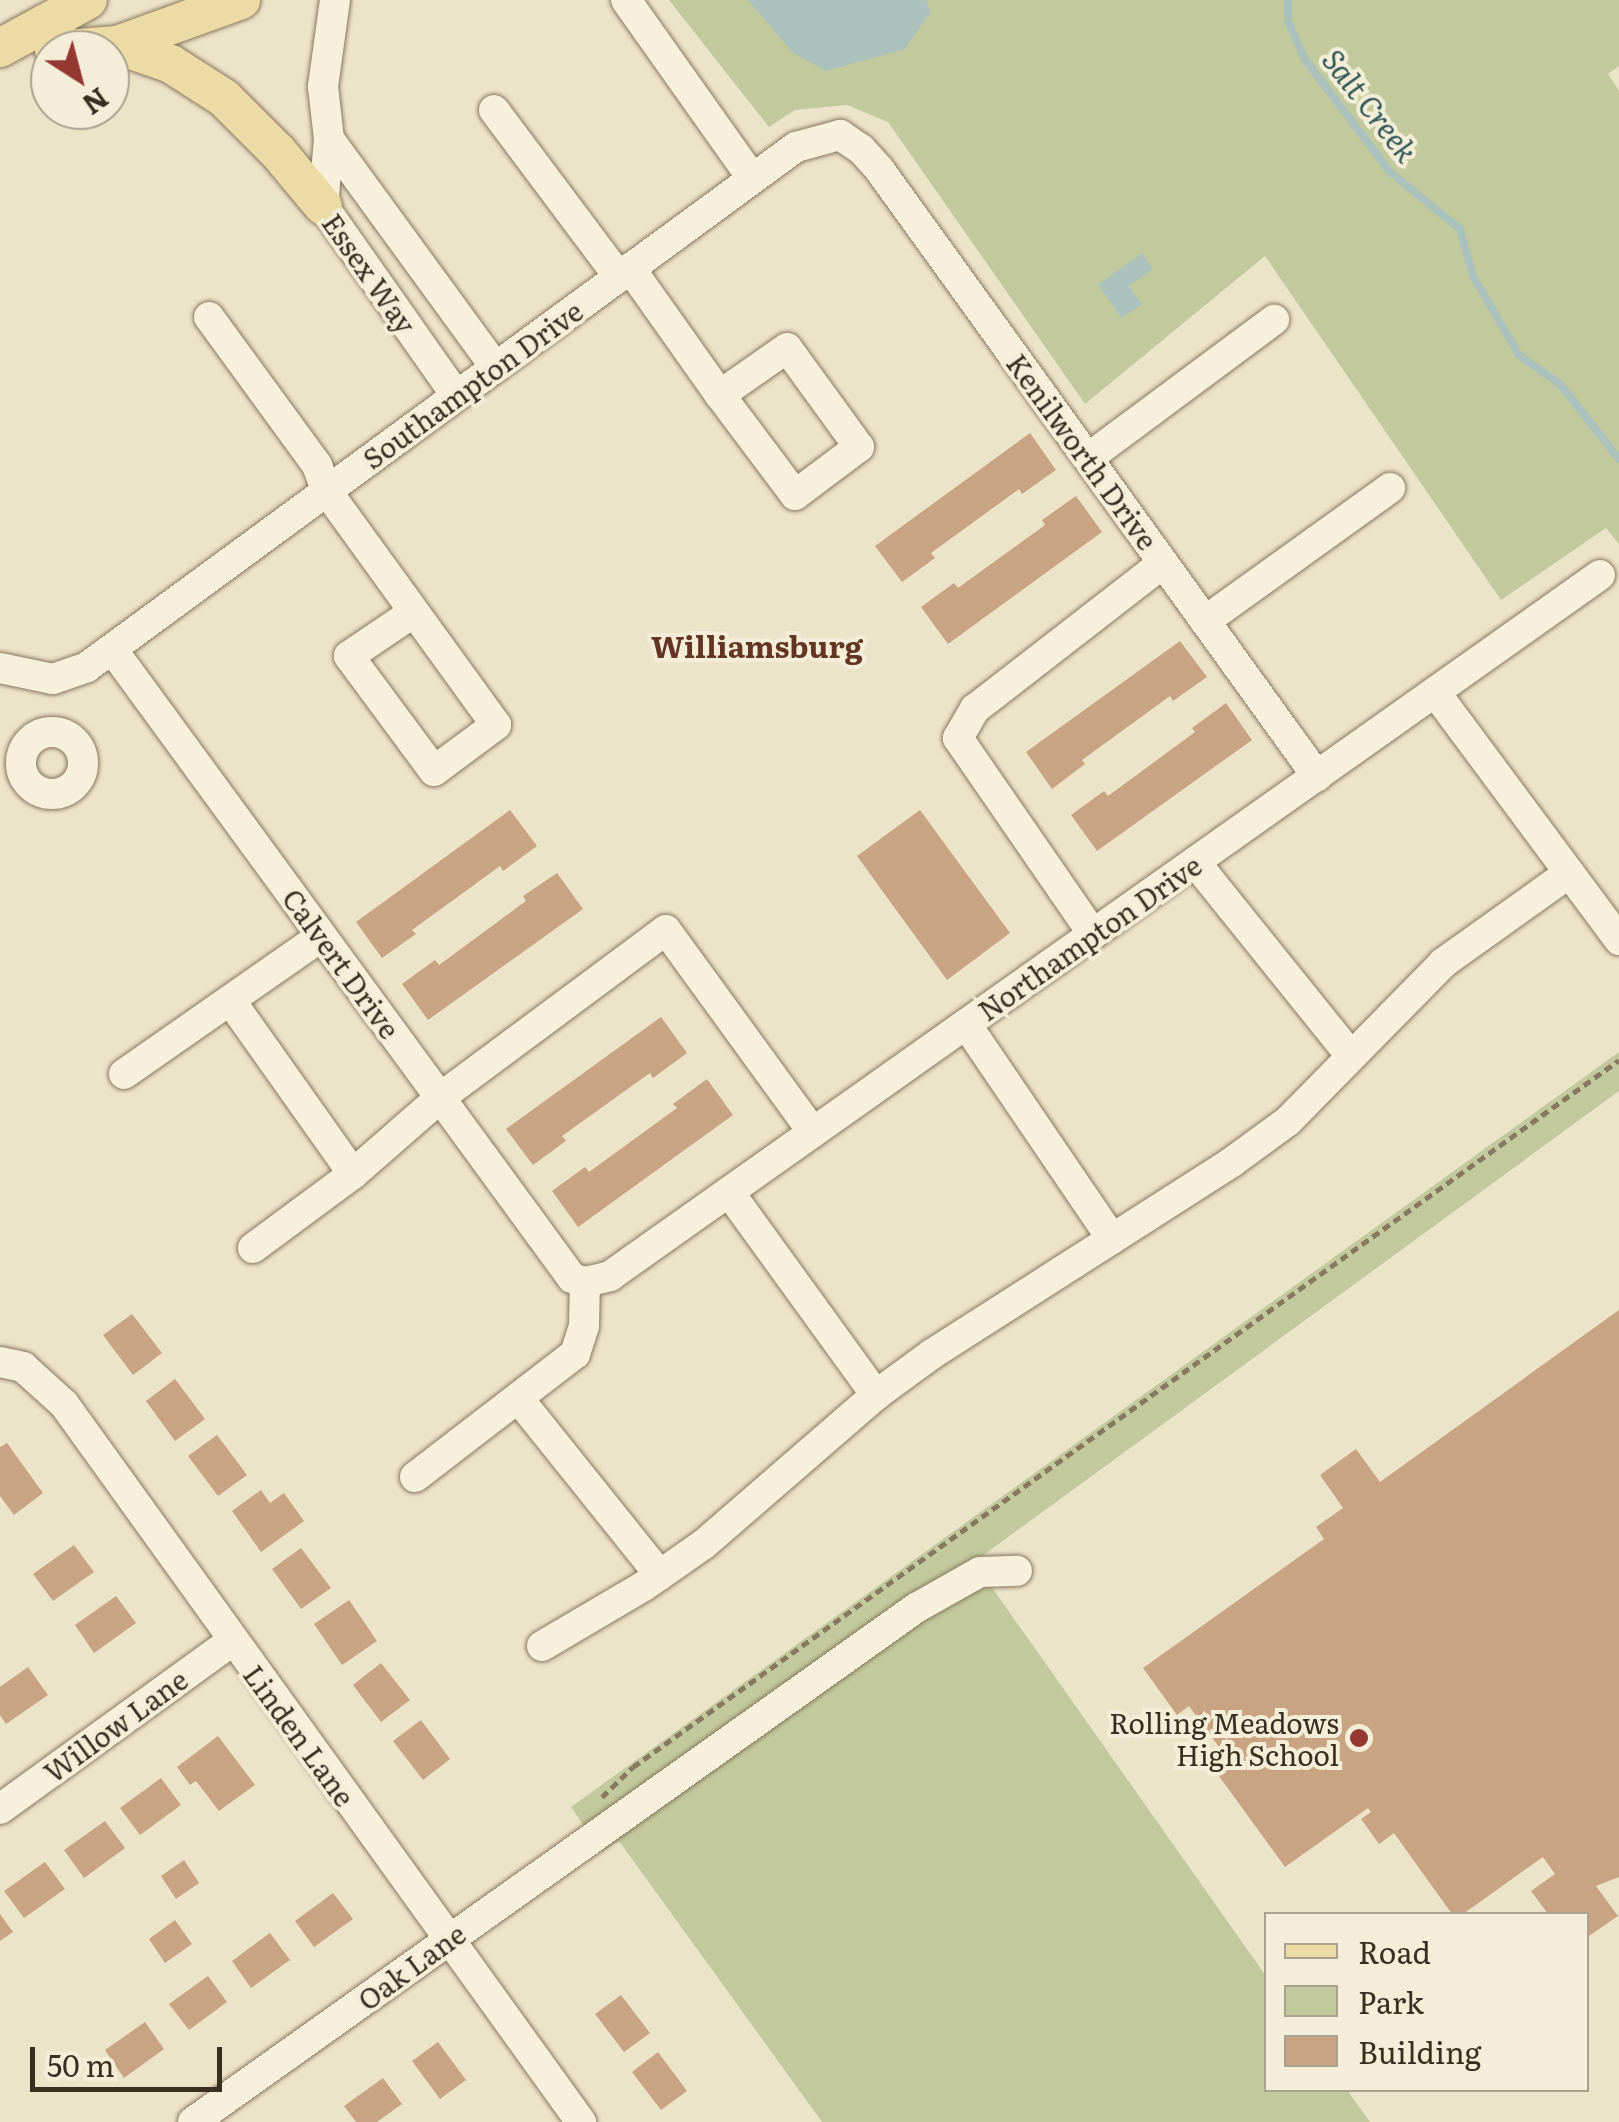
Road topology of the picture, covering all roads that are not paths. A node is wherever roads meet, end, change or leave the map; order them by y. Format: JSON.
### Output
{"nodes":[{"id":1,"x":88,"y":0,"type":"edge"},
{"id":2,"x":241,"y":0,"type":"edge"},
{"id":3,"x":335,"y":0,"type":"edge"},
{"id":4,"x":626,"y":0,"type":"edge"},
{"id":5,"x":130,"y":40,"type":"edge"},
{"id":6,"x":30,"y":50,"type":"edge"},
{"id":7,"x":130,"y":50,"type":"edge"},
{"id":8,"x":0,"y":51,"type":"edge"},
{"id":9,"x":494,"y":110,"type":"dead end"},
{"id":10,"x":840,"y":135,"type":"joint"},
{"id":11,"x":330,"y":139,"type":"junction"},
{"id":12,"x":752,"y":178,"type":"junction"},
{"id":13,"x":323,"y":206,"type":"junction"},
{"id":14,"x":624,"y":272,"type":"junction"},
{"id":15,"x":209,"y":317,"type":"dead end"},
{"id":16,"x":1274,"y":320,"type":"dead end"},
{"id":17,"x":495,"y":367,"type":"junction"},
{"id":18,"x":456,"y":394,"type":"junction"},
{"id":19,"x":720,"y":396,"type":"junction"},
{"id":20,"x":1088,"y":458,"type":"junction"},
{"id":21,"x":1390,"y":488,"type":"dead end"},
{"id":22,"x":326,"y":490,"type":"junction"},
{"id":23,"x":1163,"y":563,"type":"junction"},
{"id":24,"x":1600,"y":575,"type":"dead end"},
{"id":25,"x":414,"y":612,"type":"junction"},
{"id":26,"x":1206,"y":621,"type":"junction"},
{"id":27,"x":112,"y":650,"type":"junction"},
{"id":28,"x":0,"y":668,"type":"edge"},
{"id":29,"x":53,"y":679,"type":"junction"},
{"id":30,"x":1435,"y":692,"type":"junction"},
{"id":31,"x":53,"y":732,"type":"dead end"},
{"id":32,"x":1316,"y":776,"type":"junction"},
{"id":33,"x":1195,"y":862,"type":"junction"},
{"id":34,"x":1569,"y":873,"type":"junction"},
{"id":35,"x":1093,"y":934,"type":"junction"},
{"id":36,"x":322,"y":936,"type":"junction"},
{"id":37,"x":1619,"y":940,"type":"edge"},
{"id":38,"x":230,"y":1000,"type":"junction"},
{"id":39,"x":966,"y":1024,"type":"junction"},
{"id":40,"x":1350,"y":1055,"type":"junction"},
{"id":41,"x":124,"y":1074,"type":"dead end"},
{"id":42,"x":441,"y":1097,"type":"junction"},
{"id":43,"x":813,"y":1132,"type":"junction"},
{"id":44,"x":353,"y":1174,"type":"junction"},
{"id":45,"x":729,"y":1192,"type":"junction"},
{"id":46,"x":1112,"y":1239,"type":"junction"},
{"id":47,"x":253,"y":1248,"type":"dead end"},
{"id":48,"x":579,"y":1280,"type":"junction"},
{"id":49,"x":4,"y":1363,"type":"edge"},
{"id":50,"x":876,"y":1395,"type":"junction"},
{"id":51,"x":518,"y":1398,"type":"junction"},
{"id":52,"x":414,"y":1477,"type":"dead end"},
{"id":53,"x":1017,"y":1571,"type":"dead end"},
{"id":54,"x":660,"y":1575,"type":"junction"},
{"id":55,"x":231,"y":1642,"type":"junction"},
{"id":56,"x":542,"y":1646,"type":"dead end"},
{"id":57,"x":0,"y":1809,"type":"edge"},
{"id":58,"x":450,"y":1939,"type":"junction"},
{"id":59,"x":193,"y":2122,"type":"edge"},
{"id":60,"x":581,"y":2122,"type":"edge"}],
"edges":[{"from":1,"to":8,"type":"main road"},
{"from":2,"to":5,"type":"main road"},
{"from":3,"to":11,"type":"street","name":"Essex Way"},
{"from":4,"to":12,"type":"street"},
{"from":6,"to":8,"type":"main road"},
{"from":7,"to":13,"type":"main road"},
{"from":9,"to":14,"type":"street"},
{"from":10,"to":12,"type":"street","name":"Southampton Drive"},
{"from":10,"to":20,"type":"street","name":"Kenilworth Drive"},
{"from":11,"to":13,"type":"street","name":"Essex Way"},
{"from":11,"to":17,"type":"street","name":"Essex Way"},
{"from":12,"to":14,"type":"street","name":"Southampton Drive"},
{"from":13,"to":18,"type":"street","name":"Essex Way"},
{"from":14,"to":17,"type":"street","name":"Southampton Drive"},
{"from":14,"to":19,"type":"street"},
{"from":15,"to":22,"type":"street"},
{"from":16,"to":20,"type":"street"},
{"from":17,"to":18,"type":"street","name":"Southampton Drive"},
{"from":18,"to":22,"type":"street","name":"Southampton Drive"},
{"from":19,"to":19,"type":"street"},
{"from":20,"to":23,"type":"street","name":"Kenilworth Drive"},
{"from":21,"to":26,"type":"street"},
{"from":22,"to":25,"type":"street"},
{"from":22,"to":27,"type":"street","name":"Southampton Drive"},
{"from":23,"to":26,"type":"street","name":"Kenilworth Drive"},
{"from":23,"to":35,"type":"street"},
{"from":24,"to":30,"type":"street","name":"Northampton Drive"},
{"from":25,"to":25,"type":"street"},
{"from":26,"to":32,"type":"street","name":"Kenilworth Drive"},
{"from":27,"to":29,"type":"street","name":"Southampton Drive"},
{"from":27,"to":36,"type":"street","name":"Calvert Drive"},
{"from":28,"to":29,"type":"street"},
{"from":29,"to":31,"type":"street"},
{"from":30,"to":32,"type":"street","name":"Northampton Drive"},
{"from":30,"to":34,"type":"street"},
{"from":32,"to":33,"type":"street","name":"Northampton Drive"},
{"from":33,"to":35,"type":"street","name":"Northampton Drive"},
{"from":33,"to":40,"type":"street"},
{"from":34,"to":37,"type":"street"},
{"from":34,"to":40,"type":"street"},
{"from":35,"to":39,"type":"street","name":"Northampton Drive"},
{"from":36,"to":38,"type":"street"},
{"from":36,"to":42,"type":"street","name":"Calvert Drive"},
{"from":38,"to":41,"type":"street"},
{"from":38,"to":44,"type":"street"},
{"from":39,"to":43,"type":"street","name":"Northampton Drive"},
{"from":39,"to":46,"type":"street"},
{"from":40,"to":46,"type":"street"},
{"from":42,"to":43,"type":"street"},
{"from":42,"to":44,"type":"street"},
{"from":42,"to":48,"type":"street","name":"Calvert Drive"},
{"from":43,"to":45,"type":"street","name":"Northampton Drive"},
{"from":44,"to":47,"type":"street"},
{"from":45,"to":48,"type":"street","name":"Northampton Drive"},
{"from":45,"to":50,"type":"street"},
{"from":46,"to":50,"type":"street"},
{"from":48,"to":51,"type":"street"},
{"from":49,"to":55,"type":"street","name":"Linden Lane"},
{"from":50,"to":54,"type":"street"},
{"from":51,"to":52,"type":"street"},
{"from":51,"to":54,"type":"street"},
{"from":53,"to":58,"type":"street","name":"Oak Lane"},
{"from":54,"to":56,"type":"street"},
{"from":55,"to":57,"type":"street","name":"Willow Lane"},
{"from":55,"to":58,"type":"street","name":"Linden Lane"},
{"from":58,"to":59,"type":"street","name":"Oak Lane"},
{"from":58,"to":60,"type":"street","name":"Linden Lane"}]}
